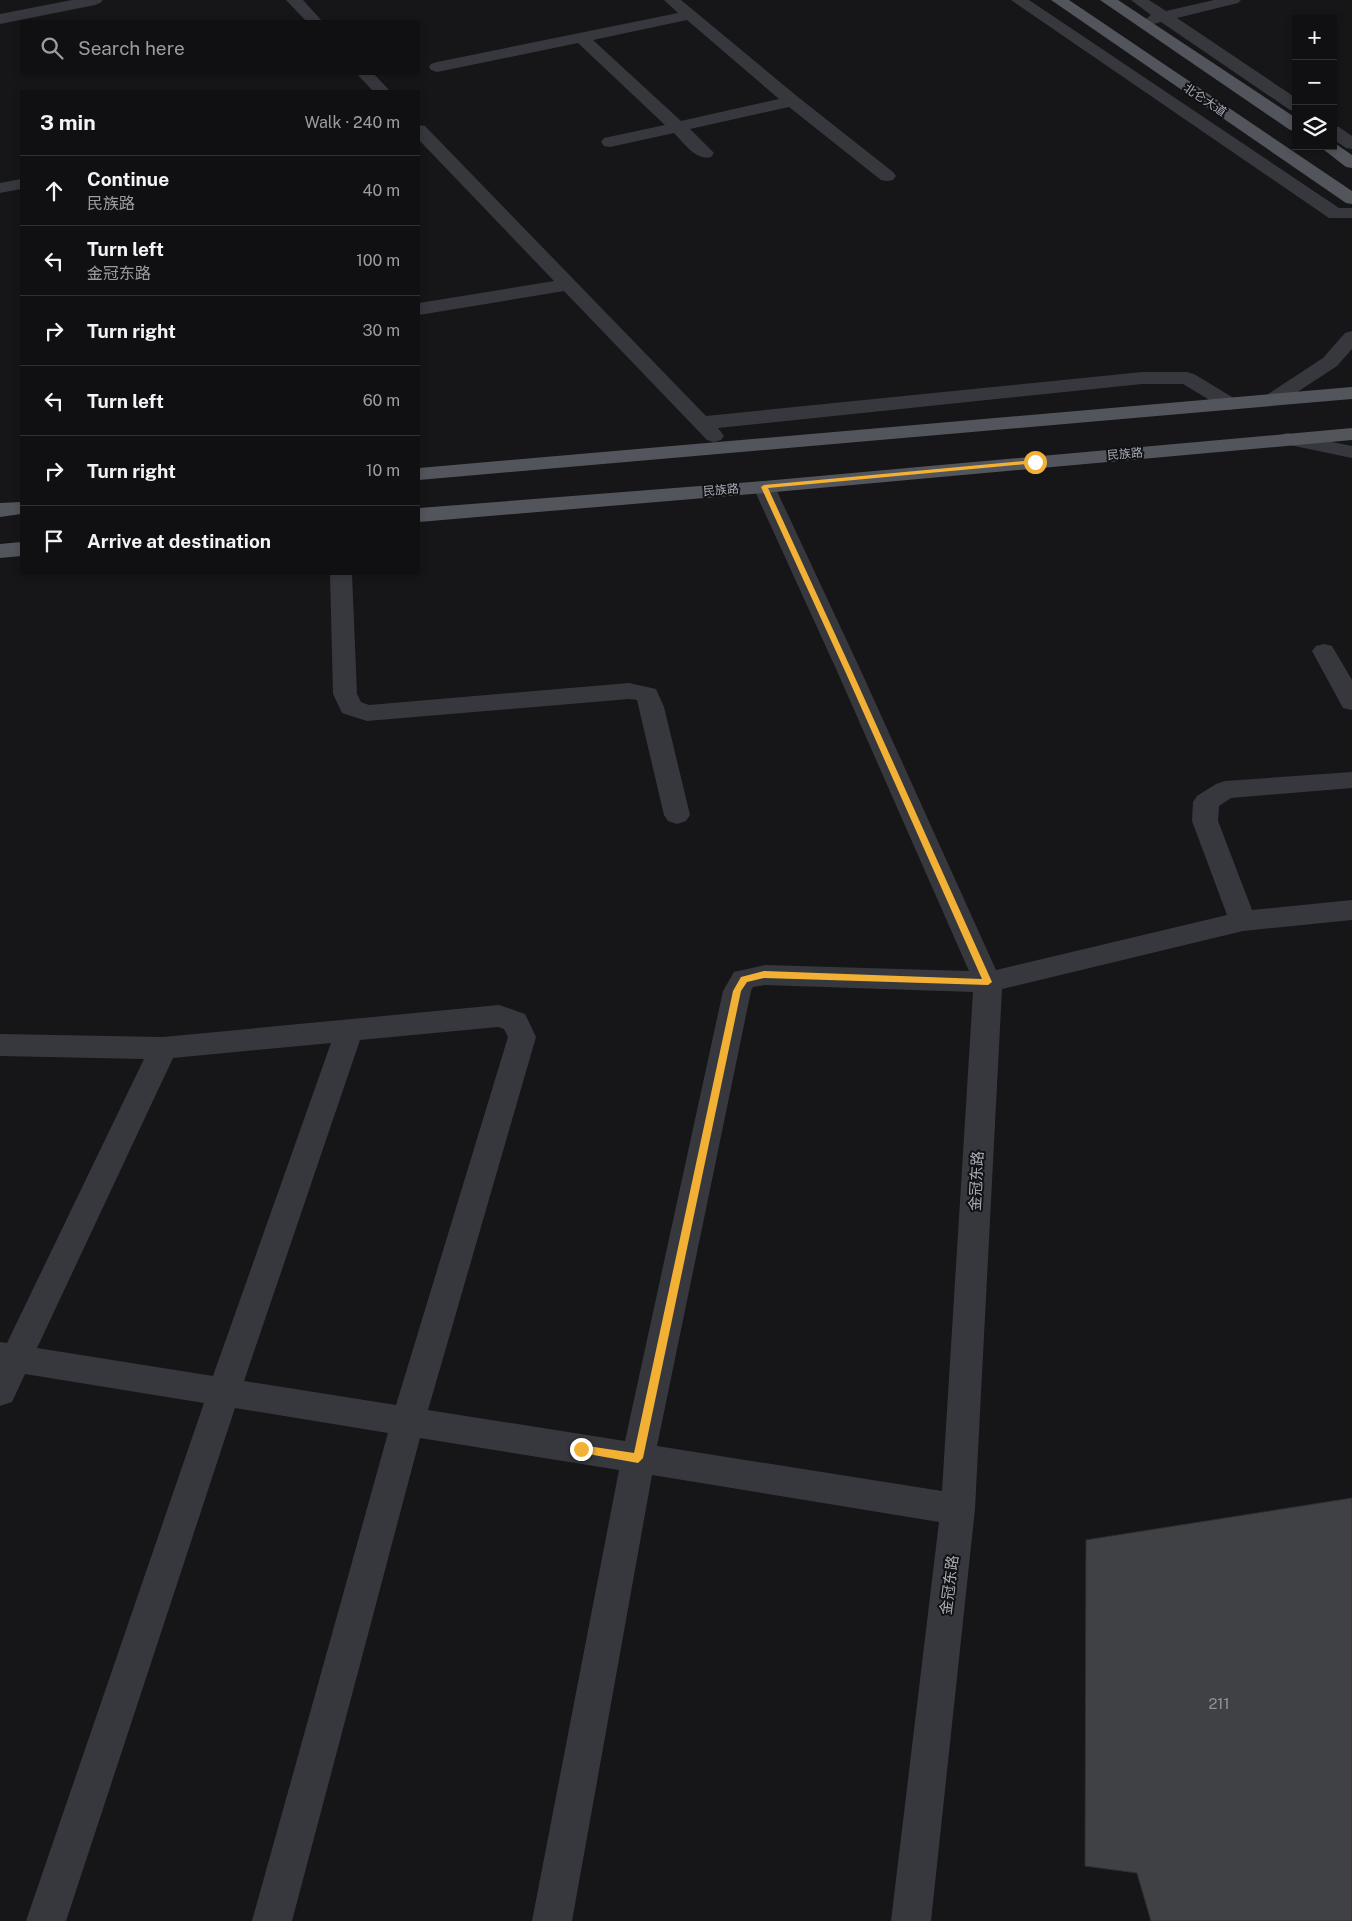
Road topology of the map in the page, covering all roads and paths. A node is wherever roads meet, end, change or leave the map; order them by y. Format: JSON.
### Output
{"nodes":[{"id":1,"x":95,"y":0,"type":"edge"},
{"id":2,"x":294,"y":0,"type":"edge"},
{"id":3,"x":672,"y":0,"type":"edge"},
{"id":4,"x":1019,"y":0,"type":"edge"},
{"id":5,"x":1059,"y":0,"type":"edge"},
{"id":6,"x":1108,"y":0,"type":"edge"},
{"id":7,"x":1139,"y":0,"type":"edge"},
{"id":8,"x":1233,"y":0,"type":"edge"},
{"id":9,"x":689,"y":14,"type":"junction"},
{"id":10,"x":1164,"y":16,"type":"junction"},
{"id":11,"x":0,"y":19,"type":"edge"},
{"id":12,"x":313,"y":20,"type":"edge"},
{"id":13,"x":1140,"y":22,"type":"junction"},
{"id":14,"x":581,"y":37,"type":"junction"},
{"id":15,"x":437,"y":67,"type":"dead end"},
{"id":16,"x":366,"y":75,"type":"edge"},
{"id":17,"x":381,"y":90,"type":"edge"},
{"id":18,"x":792,"y":101,"type":"junction"},
{"id":19,"x":1295,"y":105,"type":"edge"},
{"id":20,"x":1292,"y":123,"type":"edge"},
{"id":21,"x":675,"y":127,"type":"junction"},
{"id":22,"x":420,"y":131,"type":"edge"},
{"id":23,"x":1337,"y":136,"type":"edge"},
{"id":24,"x":610,"y":142,"type":"dead end"},
{"id":25,"x":1337,"y":149,"type":"edge"},
{"id":26,"x":705,"y":153,"type":"dead end"},
{"id":27,"x":1350,"y":154,"type":"edge"},
{"id":28,"x":887,"y":176,"type":"dead end"},
{"id":29,"x":20,"y":184,"type":"edge"},
{"id":30,"x":0,"y":188,"type":"edge"},
{"id":31,"x":1352,"y":199,"type":"edge"},
{"id":32,"x":1352,"y":213,"type":"edge"},
{"id":33,"x":568,"y":285,"type":"junction"},
{"id":34,"x":420,"y":309,"type":"edge"},
{"id":35,"x":1352,"y":337,"type":"edge"},
{"id":36,"x":1352,"y":393,"type":"edge"},
{"id":37,"x":1272,"y":400,"type":"junction"},
{"id":38,"x":1230,"y":404,"type":"junction"},
{"id":39,"x":701,"y":423,"type":"junction"},
{"id":40,"x":1352,"y":434,"type":"edge"},
{"id":41,"x":1287,"y":439,"type":"junction"},
{"id":42,"x":726,"y":448,"type":"junction"},
{"id":43,"x":1352,"y":452,"type":"edge"},
{"id":44,"x":420,"y":474,"type":"edge"},
{"id":45,"x":764,"y":487,"type":"junction"},
{"id":46,"x":20,"y":508,"type":"edge"},
{"id":47,"x":0,"y":510,"type":"edge"},
{"id":48,"x":420,"y":515,"type":"edge"},
{"id":49,"x":20,"y":549,"type":"edge"},
{"id":50,"x":0,"y":550,"type":"edge"},
{"id":51,"x":341,"y":575,"type":"edge"},
{"id":52,"x":1324,"y":651,"type":"dead end"},
{"id":53,"x":1352,"y":702,"type":"edge"},
{"id":54,"x":1352,"y":780,"type":"edge"},
{"id":55,"x":677,"y":815,"type":"dead end"},
{"id":56,"x":1352,"y":910,"type":"edge"},
{"id":57,"x":1243,"y":922,"type":"junction"},
{"id":58,"x":988,"y":982,"type":"junction"},
{"id":59,"x":349,"y":1032,"type":"junction"},
{"id":60,"x":0,"y":1045,"type":"edge"},
{"id":61,"x":163,"y":1048,"type":"junction"},
{"id":62,"x":8,"y":1357,"type":"edge"},
{"id":63,"x":0,"y":1392,"type":"edge"},
{"id":64,"x":224,"y":1392,"type":"junction"},
{"id":65,"x":408,"y":1421,"type":"junction"},
{"id":66,"x":638,"y":1458,"type":"junction"},
{"id":67,"x":958,"y":1509,"type":"junction"},
{"id":68,"x":46,"y":1921,"type":"edge"},
{"id":69,"x":272,"y":1921,"type":"edge"},
{"id":70,"x":552,"y":1921,"type":"edge"},
{"id":71,"x":911,"y":1921,"type":"edge"}],
"edges":[{"from":1,"to":11,"type":"street"},
{"from":2,"to":12,"type":"street"},
{"from":3,"to":9,"type":"street"},
{"from":4,"to":32,"type":"street"},
{"from":5,"to":31,"type":"main road","name":"北仑大道"},
{"from":6,"to":13,"type":"main road","name":"北仑大道"},
{"from":7,"to":10,"type":"street"},
{"from":8,"to":10,"type":"street"},
{"from":9,"to":14,"type":"street"},
{"from":9,"to":18,"type":"street"},
{"from":10,"to":13,"type":"street"},
{"from":10,"to":19,"type":"street"},
{"from":13,"to":20,"type":"main road","name":"北仑大道"},
{"from":14,"to":15,"type":"street"},
{"from":14,"to":21,"type":"street"},
{"from":16,"to":17,"type":"street"},
{"from":18,"to":21,"type":"street"},
{"from":18,"to":28,"type":"street"},
{"from":21,"to":24,"type":"street"},
{"from":21,"to":26,"type":"street"},
{"from":22,"to":33,"type":"street"},
{"from":23,"to":27,"type":"street"},
{"from":25,"to":27,"type":"main road"},
{"from":29,"to":30,"type":"street"},
{"from":33,"to":34,"type":"street"},
{"from":33,"to":39,"type":"street"},
{"from":35,"to":37,"type":"street"},
{"from":36,"to":37,"type":"main road"},
{"from":37,"to":38,"type":"main road"},
{"from":38,"to":39,"type":"street"},
{"from":38,"to":42,"type":"main road"},
{"from":39,"to":42,"type":"street"},
{"from":40,"to":41,"type":"main road","name":"民族路"},
{"from":41,"to":43,"type":"street"},
{"from":41,"to":45,"type":"main road","name":"民族路"},
{"from":42,"to":44,"type":"main road"},
{"from":45,"to":48,"type":"main road","name":"民族路"},
{"from":45,"to":58,"type":"street","name":"金冠东路"},
{"from":46,"to":47,"type":"main road"},
{"from":49,"to":50,"type":"main road"},
{"from":51,"to":55,"type":"street"},
{"from":52,"to":53,"type":"street"},
{"from":54,"to":57,"type":"street"},
{"from":56,"to":57,"type":"street"},
{"from":57,"to":58,"type":"street"},
{"from":58,"to":66,"type":"street"},
{"from":58,"to":67,"type":"street","name":"金冠东路"},
{"from":59,"to":61,"type":"street"},
{"from":59,"to":64,"type":"street"},
{"from":59,"to":65,"type":"street"},
{"from":60,"to":61,"type":"street"},
{"from":61,"to":62,"type":"street"},
{"from":62,"to":63,"type":"street"},
{"from":62,"to":64,"type":"street"},
{"from":64,"to":65,"type":"street"},
{"from":64,"to":68,"type":"street"},
{"from":65,"to":66,"type":"street"},
{"from":65,"to":69,"type":"street"},
{"from":66,"to":67,"type":"street"},
{"from":66,"to":70,"type":"street"},
{"from":67,"to":71,"type":"street","name":"金冠东路"}]}
